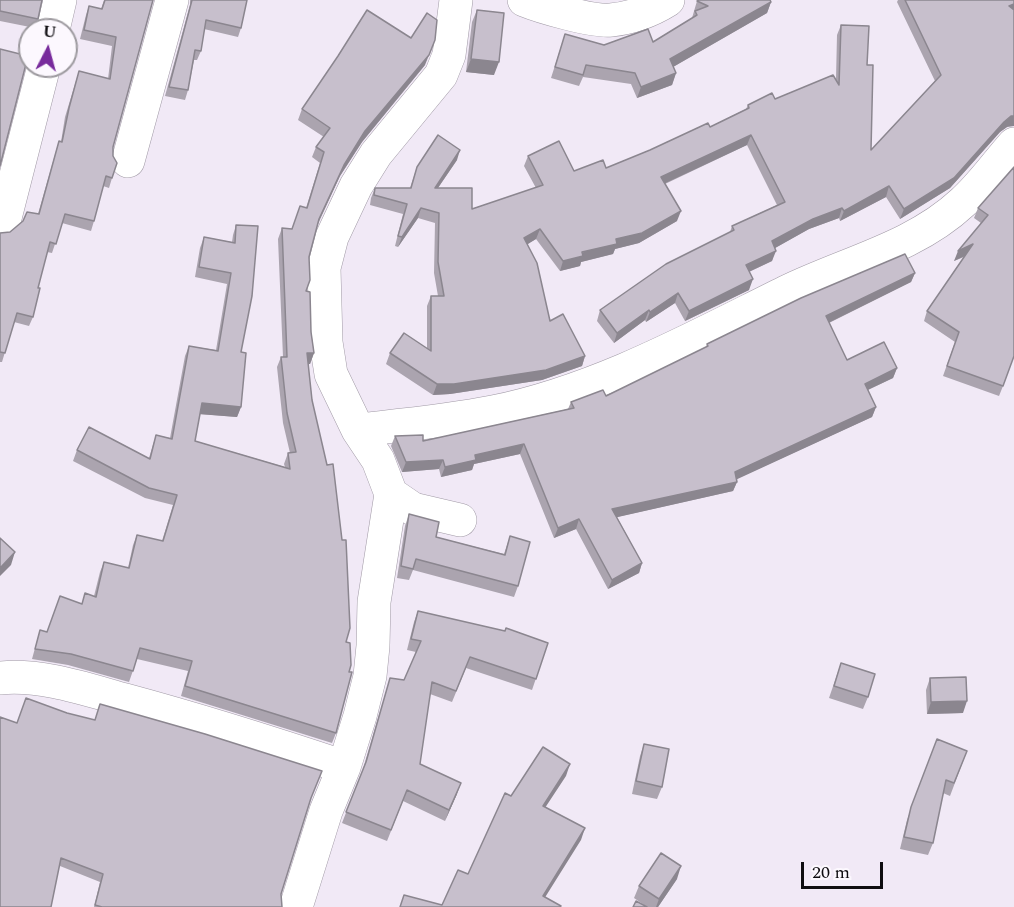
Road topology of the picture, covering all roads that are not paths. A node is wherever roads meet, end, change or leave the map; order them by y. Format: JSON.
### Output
{"nodes":[{"id":1,"x":60,"y":0,"type":"edge"},
{"id":2,"x":171,"y":0,"type":"edge"},
{"id":3,"x":456,"y":0,"type":"edge"},
{"id":4,"x":524,"y":0,"type":"edge"},
{"id":5,"x":668,"y":0,"type":"edge"},
{"id":6,"x":56,"y":18,"type":"edge"},
{"id":7,"x":41,"y":78,"type":"edge"},
{"id":8,"x":1014,"y":144,"type":"edge"},
{"id":9,"x":128,"y":161,"type":"dead end"},
{"id":10,"x":0,"y":224,"type":"edge"},
{"id":11,"x":358,"y":430,"type":"junction"},
{"id":12,"x":391,"y":494,"type":"junction"},
{"id":13,"x":460,"y":520,"type":"dead end"},
{"id":14,"x":0,"y":678,"type":"edge"},
{"id":15,"x":344,"y":767,"type":"junction"},
{"id":16,"x":296,"y":907,"type":"edge"}],
"edges":[{"from":1,"to":6,"type":"street"},
{"from":2,"to":9,"type":"street"},
{"from":3,"to":11,"type":"street"},
{"from":4,"to":5,"type":"street"},
{"from":7,"to":10,"type":"street"},
{"from":8,"to":11,"type":"street"},
{"from":11,"to":12,"type":"street"},
{"from":12,"to":13,"type":"street"},
{"from":12,"to":15,"type":"street"},
{"from":14,"to":15,"type":"street"},
{"from":15,"to":16,"type":"street"}]}
